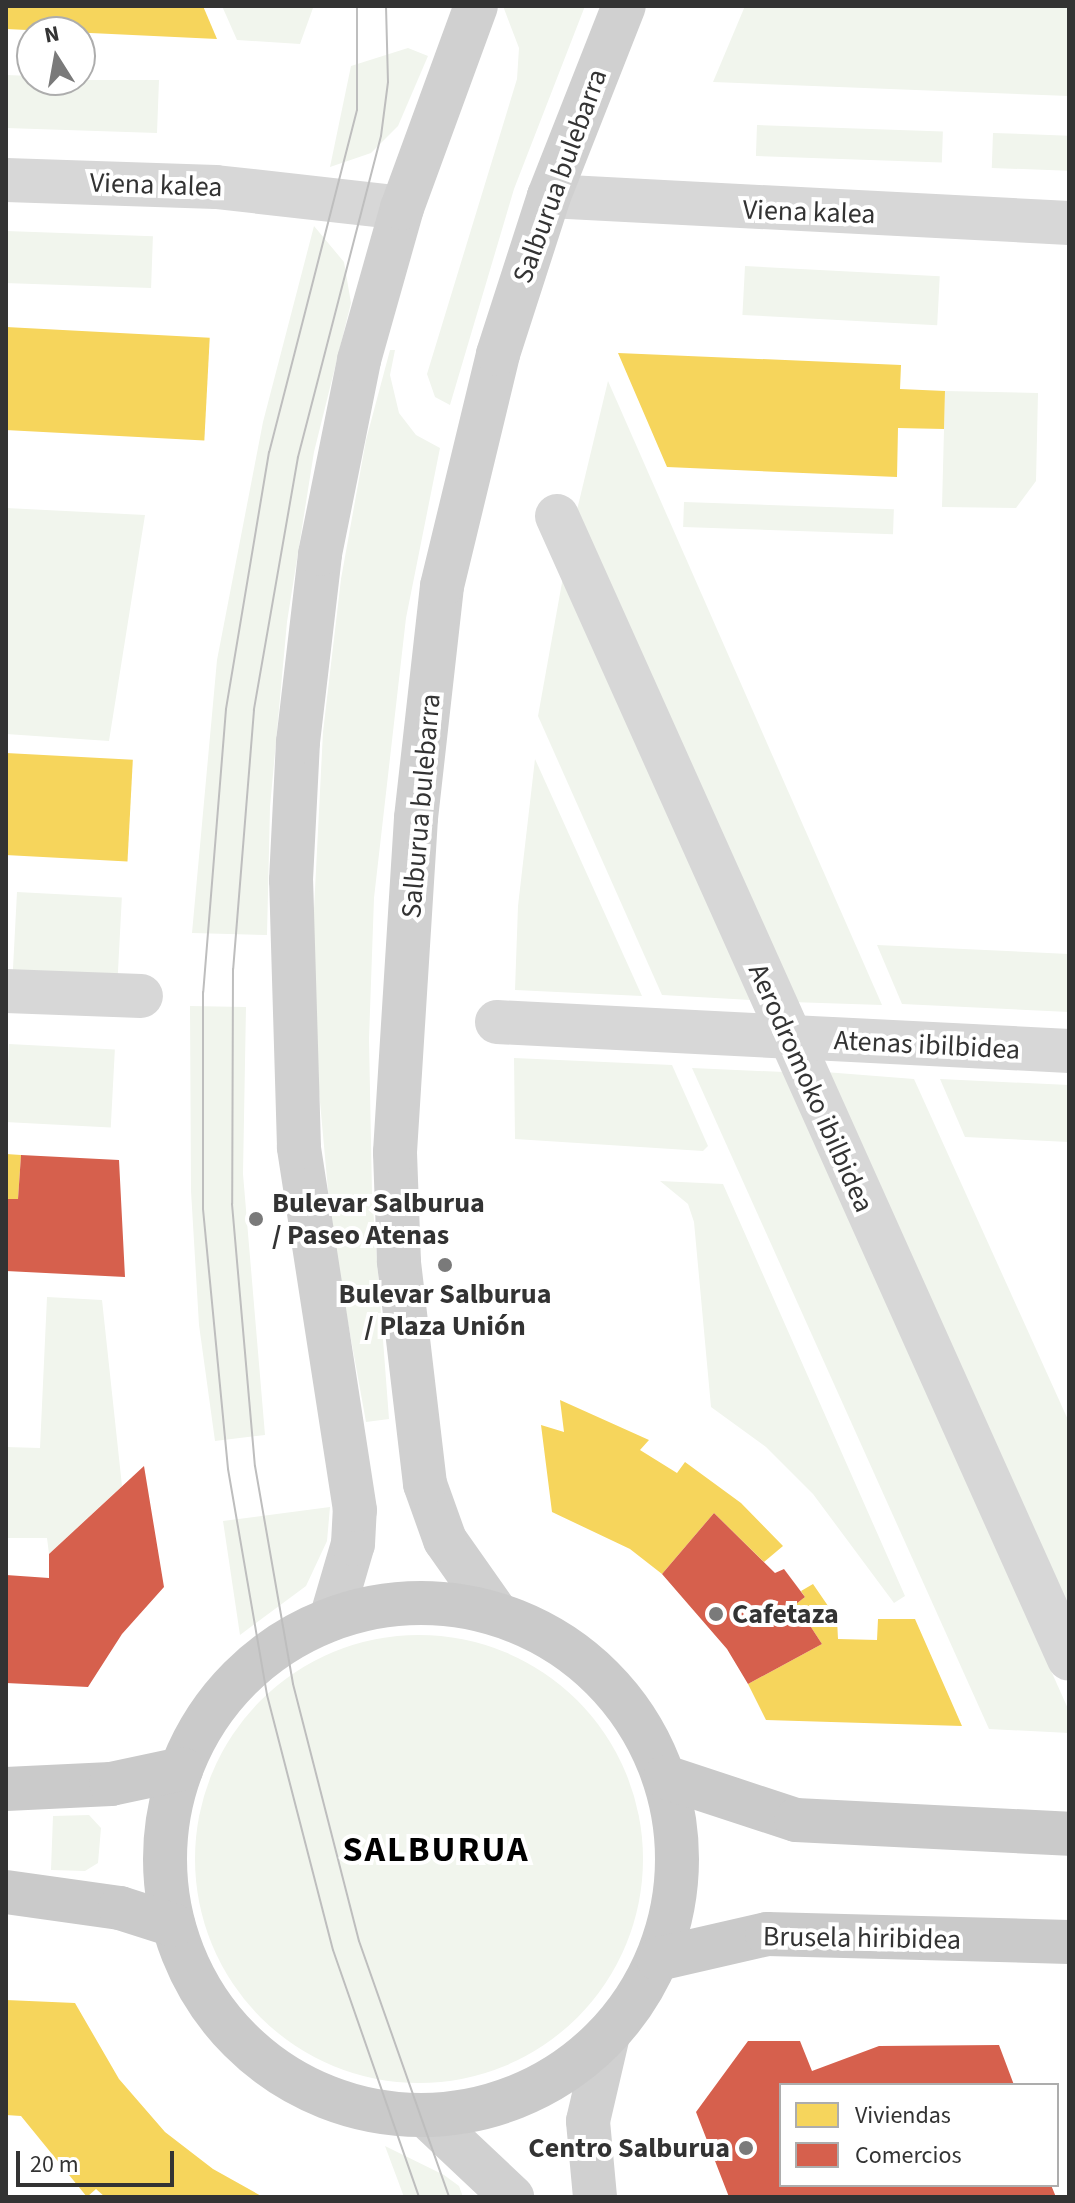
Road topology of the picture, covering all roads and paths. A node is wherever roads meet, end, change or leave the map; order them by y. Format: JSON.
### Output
{"nodes":[{"id":1,"x":476,"y":6,"type":"edge"},
{"id":2,"x":624,"y":6,"type":"edge"},
{"id":3,"x":6,"y":180,"type":"edge"},
{"id":4,"x":549,"y":196,"type":"junction"},
{"id":5,"x":402,"y":208,"type":"junction"},
{"id":6,"x":1069,"y":223,"type":"edge"},
{"id":7,"x":557,"y":516,"type":"dead end"},
{"id":8,"x":6,"y":991,"type":"edge"},
{"id":9,"x":141,"y":996,"type":"dead end"},
{"id":10,"x":497,"y":1022,"type":"dead end"},
{"id":11,"x":788,"y":1038,"type":"junction"},
{"id":12,"x":1069,"y":1051,"type":"edge"},
{"id":13,"x":497,"y":1614,"type":"junction"},
{"id":14,"x":331,"y":1619,"type":"junction"},
{"id":15,"x":1069,"y":1659,"type":"edge"},
{"id":16,"x":181,"y":1769,"type":"junction"},
{"id":17,"x":665,"y":1777,"type":"junction"},
{"id":18,"x":6,"y":1789,"type":"edge"},
{"id":19,"x":1069,"y":1834,"type":"edge"},
{"id":20,"x":6,"y":1892,"type":"edge"},
{"id":21,"x":173,"y":1925,"type":"junction"},
{"id":22,"x":1069,"y":1942,"type":"edge"},
{"id":23,"x":658,"y":1959,"type":"junction"},
{"id":24,"x":608,"y":2035,"type":"junction"},
{"id":25,"x":425,"y":2115,"type":"junction"},
{"id":26,"x":512,"y":2197,"type":"edge"},
{"id":27,"x":595,"y":2197,"type":"edge"}],
"edges":[{"from":1,"to":5,"type":"main road"},
{"from":2,"to":4,"type":"main road","name":"Salburua bulebarra"},
{"from":3,"to":5,"type":"street","name":"Viena kalea"},
{"from":4,"to":6,"type":"street","name":"Viena kalea"},
{"from":4,"to":13,"type":"main road","name":"Salburua bulebarra"},
{"from":5,"to":14,"type":"main road"},
{"from":7,"to":11,"type":"street","name":"Aerodromoko ibilbidea"},
{"from":8,"to":9,"type":"street"},
{"from":10,"to":11,"type":"street","name":"Atenas ibilbidea"},
{"from":11,"to":12,"type":"street","name":"Atenas ibilbidea"},
{"from":11,"to":15,"type":"street","name":"Aerodromoko ibilbidea"},
{"from":13,"to":14,"type":"main road"},
{"from":13,"to":17,"type":"main road"},
{"from":14,"to":16,"type":"main road"},
{"from":16,"to":18,"type":"main road"},
{"from":16,"to":21,"type":"main road"},
{"from":17,"to":19,"type":"main road"},
{"from":17,"to":23,"type":"main road"},
{"from":20,"to":21,"type":"main road"},
{"from":21,"to":25,"type":"main road"},
{"from":22,"to":23,"type":"main road","name":"Brusela hiribidea"},
{"from":23,"to":24,"type":"main road"},
{"from":24,"to":25,"type":"main road"},
{"from":24,"to":27,"type":"main road"},
{"from":25,"to":26,"type":"main road"}]}
